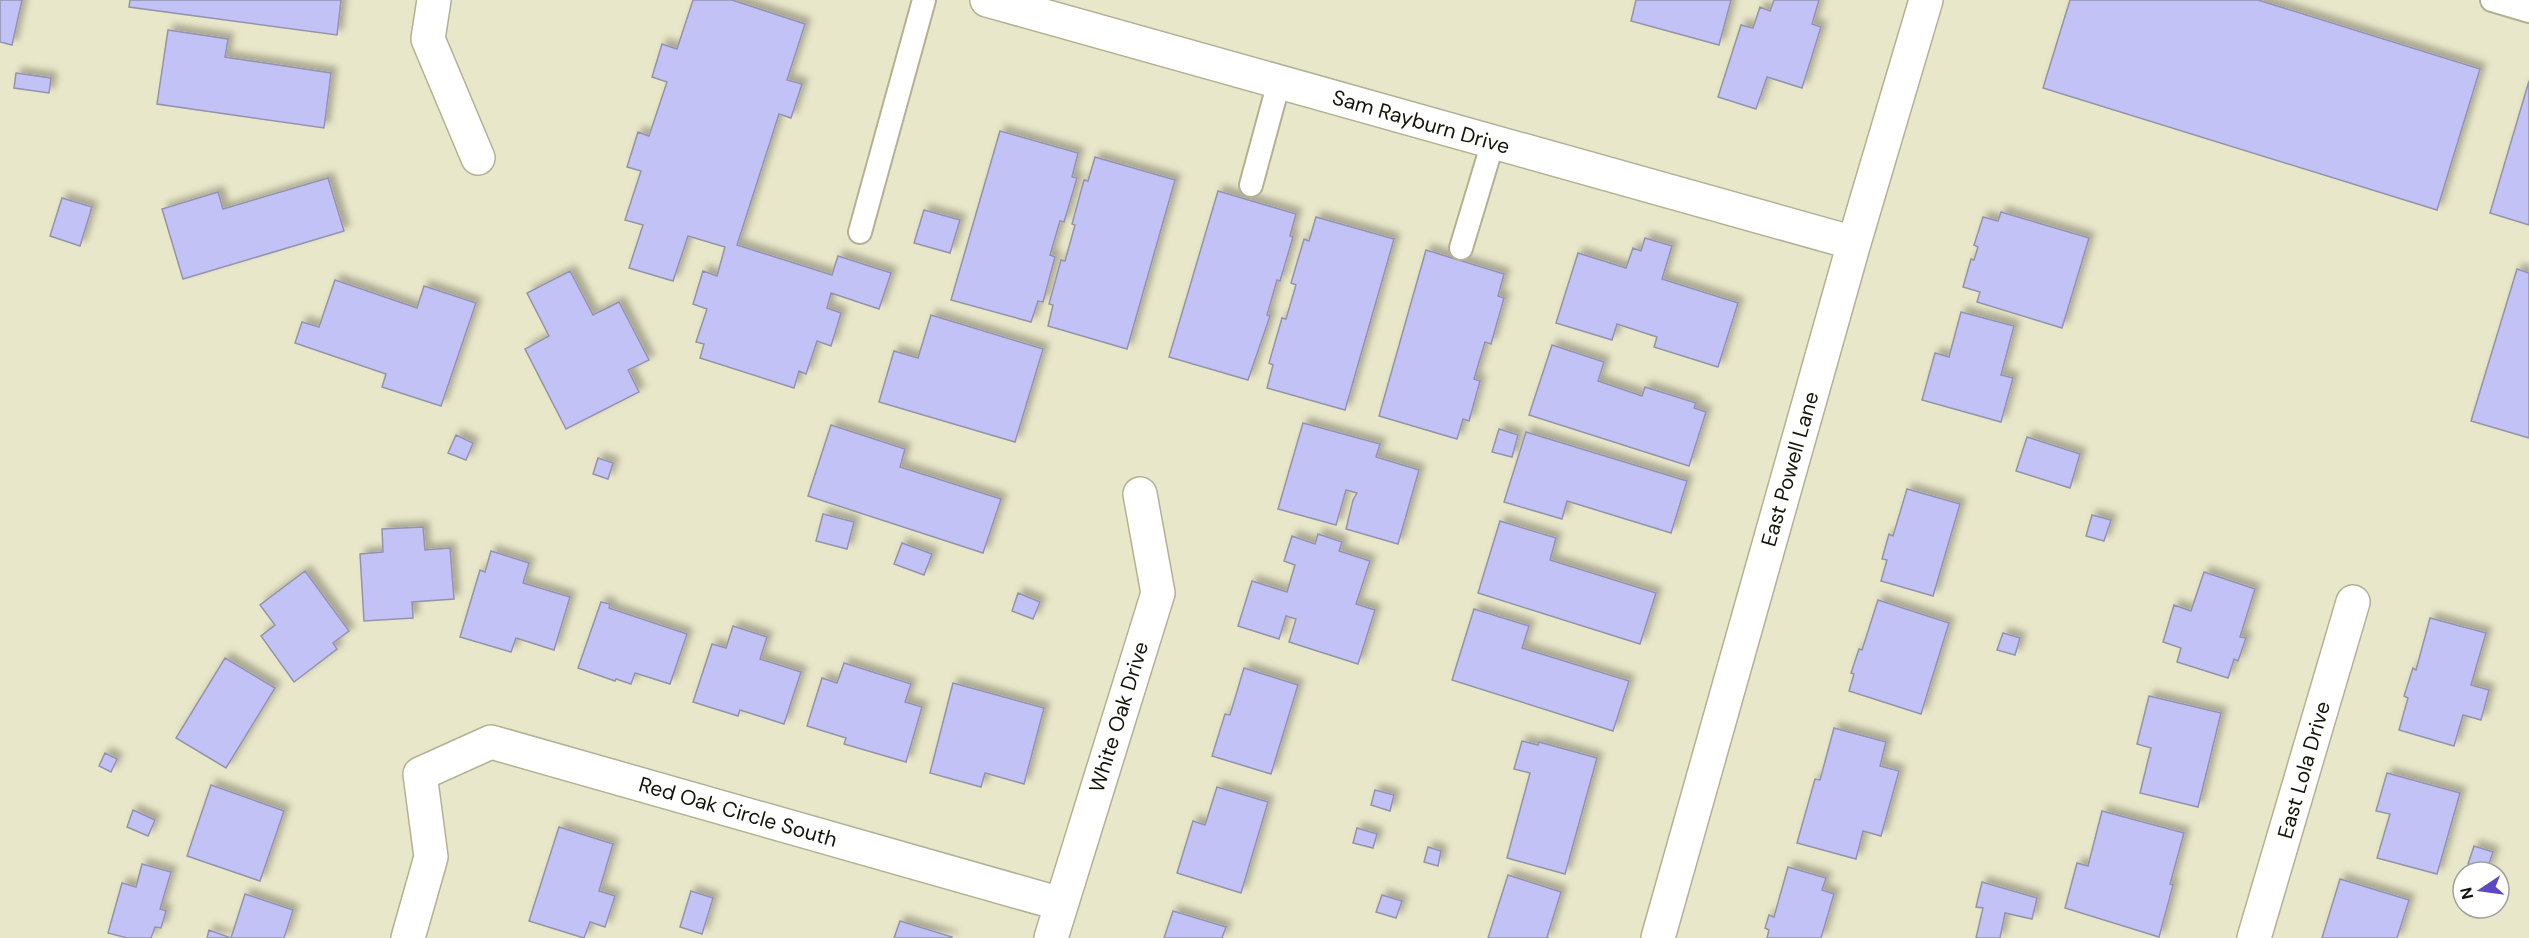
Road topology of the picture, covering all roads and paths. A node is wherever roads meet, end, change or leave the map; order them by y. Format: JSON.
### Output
{"nodes":[{"id":1,"x":434,"y":0,"type":"edge"},
{"id":2,"x":924,"y":0,"type":"edge"},
{"id":3,"x":987,"y":0,"type":"edge"},
{"id":4,"x":1926,"y":0,"type":"edge"},
{"id":5,"x":2492,"y":0,"type":"edge"},
{"id":6,"x":2529,"y":11,"type":"edge"},
{"id":7,"x":1279,"y":82,"type":"junction"},
{"id":8,"x":1493,"y":142,"type":"junction"},
{"id":9,"x":478,"y":158,"type":"dead end"},
{"id":10,"x":1251,"y":185,"type":"dead end"},
{"id":11,"x":860,"y":231,"type":"dead end"},
{"id":12,"x":1854,"y":243,"type":"junction"},
{"id":13,"x":1461,"y":248,"type":"dead end"},
{"id":14,"x":1140,"y":494,"type":"dead end"},
{"id":15,"x":2353,"y":602,"type":"dead end"},
{"id":16,"x":1061,"y":904,"type":"junction"},
{"id":17,"x":408,"y":938,"type":"edge"},
{"id":18,"x":1051,"y":938,"type":"edge"},
{"id":19,"x":1658,"y":938,"type":"edge"},
{"id":20,"x":2254,"y":938,"type":"edge"}],
"edges":[{"from":1,"to":9,"type":"street"},
{"from":2,"to":11,"type":"lane"},
{"from":3,"to":7,"type":"street","name":"Sam Rayburn Drive"},
{"from":4,"to":12,"type":"street","name":"East Powell Lane"},
{"from":5,"to":6,"type":"lane"},
{"from":7,"to":8,"type":"street","name":"Sam Rayburn Drive"},
{"from":7,"to":10,"type":"lane"},
{"from":8,"to":12,"type":"street","name":"Sam Rayburn Drive"},
{"from":8,"to":13,"type":"lane"},
{"from":12,"to":19,"type":"street","name":"East Powell Lane"},
{"from":14,"to":16,"type":"street","name":"White Oak Drive"},
{"from":15,"to":20,"type":"street","name":"East Lola Drive"},
{"from":16,"to":17,"type":"street","name":"Red Oak Circle South"},
{"from":16,"to":18,"type":"street","name":"White Oak Drive"}]}
